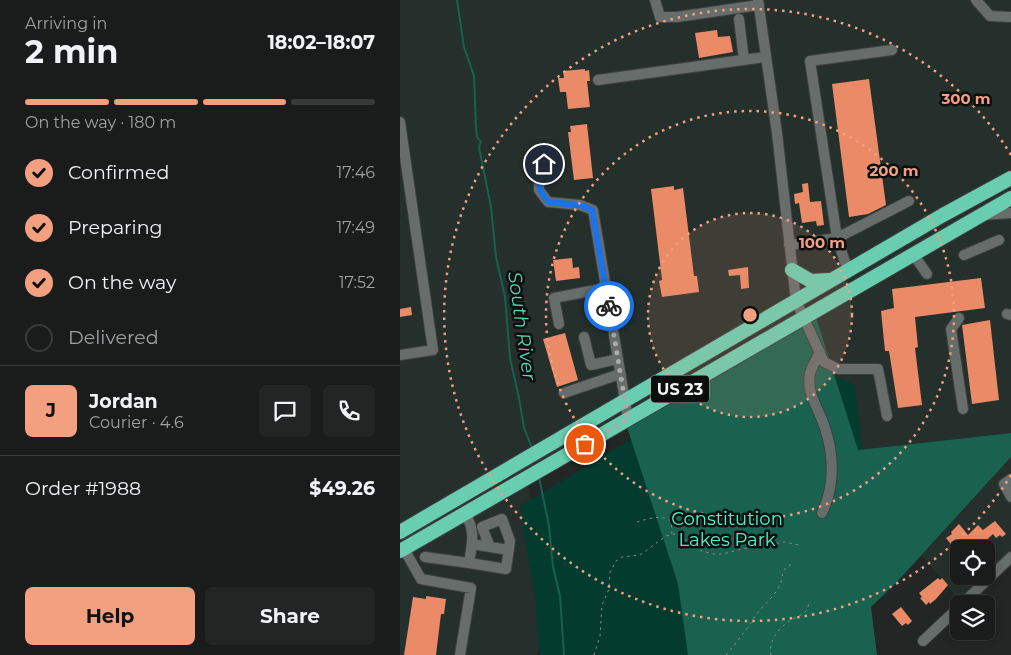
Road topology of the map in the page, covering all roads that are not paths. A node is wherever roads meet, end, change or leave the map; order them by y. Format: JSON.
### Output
{"nodes":[{"id":1,"x":655,"y":0,"type":"edge"},
{"id":2,"x":976,"y":0,"type":"edge"},
{"id":3,"x":758,"y":2,"type":"edge"},
{"id":4,"x":745,"y":4,"type":"edge"},
{"id":5,"x":1011,"y":17,"type":"edge"},
{"id":6,"x":739,"y":19,"type":"dead end"},
{"id":7,"x":892,"y":50,"type":"dead end"},
{"id":8,"x":766,"y":57,"type":"junction"},
{"id":9,"x":744,"y":60,"type":"junction"},
{"id":10,"x":598,"y":80,"type":"dead end"},
{"id":11,"x":400,"y":122,"type":"edge"},
{"id":12,"x":544,"y":164,"type":"dead end"},
{"id":13,"x":1011,"y":178,"type":"edge"},
{"id":14,"x":1011,"y":198,"type":"edge"},
{"id":15,"x":909,"y":201,"type":"dead end"},
{"id":16,"x":1011,"y":213,"type":"edge"},
{"id":17,"x":980,"y":215,"type":"junction"},
{"id":18,"x":837,"y":238,"type":"junction"},
{"id":19,"x":999,"y":240,"type":"dead end"},
{"id":20,"x":789,"y":245,"type":"junction"},
{"id":21,"x":913,"y":254,"type":"junction"},
{"id":22,"x":964,"y":255,"type":"dead end"},
{"id":23,"x":792,"y":270,"type":"junction"},
{"id":24,"x":848,"y":271,"type":"junction"},
{"id":25,"x":927,"y":274,"type":"dead end"},
{"id":26,"x":832,"y":280,"type":"junction"},
{"id":27,"x":606,"y":288,"type":"junction"},
{"id":28,"x":796,"y":301,"type":"junction"},
{"id":29,"x":803,"y":317,"type":"junction"},
{"id":30,"x":959,"y":318,"type":"dead end"},
{"id":31,"x":559,"y":324,"type":"dead end"},
{"id":32,"x":584,"y":337,"type":"dead end"},
{"id":33,"x":820,"y":352,"type":"junction"},
{"id":34,"x":400,"y":355,"type":"edge"},
{"id":35,"x":618,"y":358,"type":"junction"},
{"id":36,"x":620,"y":374,"type":"junction"},
{"id":37,"x":564,"y":393,"type":"dead end"},
{"id":38,"x":625,"y":400,"type":"junction"},
{"id":39,"x":963,"y":409,"type":"dead end"},
{"id":40,"x":887,"y":416,"type":"dead end"},
{"id":41,"x":628,"y":419,"type":"junction"},
{"id":42,"x":1011,"y":479,"type":"edge"},
{"id":43,"x":1011,"y":497,"type":"edge"},
{"id":44,"x":822,"y":513,"type":"dead end"},
{"id":45,"x":464,"y":514,"type":"junction"},
{"id":46,"x":400,"y":532,"type":"edge"},
{"id":47,"x":472,"y":544,"type":"junction"},
{"id":48,"x":490,"y":547,"type":"junction"},
{"id":49,"x":402,"y":550,"type":"edge"},
{"id":50,"x":509,"y":550,"type":"junction"},
{"id":51,"x":425,"y":557,"type":"dead end"},
{"id":52,"x":1011,"y":557,"type":"edge"},
{"id":53,"x":469,"y":563,"type":"junction"},
{"id":54,"x":971,"y":595,"type":"edge"},
{"id":55,"x":950,"y":616,"type":"edge"},
{"id":56,"x":923,"y":641,"type":"dead end"},
{"id":57,"x":460,"y":655,"type":"edge"}],
"edges":[{"from":1,"to":4,"type":"street"},
{"from":2,"to":5,"type":"street"},
{"from":3,"to":4,"type":"street"},
{"from":3,"to":8,"type":"street"},
{"from":6,"to":9,"type":"street"},
{"from":7,"to":18,"type":"street"},
{"from":8,"to":9,"type":"street"},
{"from":8,"to":20,"type":"street"},
{"from":9,"to":10,"type":"street"},
{"from":11,"to":34,"type":"street"},
{"from":12,"to":27,"type":"street"},
{"from":13,"to":24,"type":"highway","number":"US 23"},
{"from":14,"to":17,"type":"highway","number":"US 23"},
{"from":15,"to":18,"type":"street"},
{"from":16,"to":17,"type":"street"},
{"from":17,"to":21,"type":"highway","number":"US 23"},
{"from":18,"to":20,"type":"street"},
{"from":18,"to":24,"type":"street"},
{"from":19,"to":22,"type":"street"},
{"from":20,"to":23,"type":"street"},
{"from":21,"to":25,"type":"street"},
{"from":21,"to":29,"type":"highway","number":"US 23"},
{"from":23,"to":26,"type":"highway"},
{"from":23,"to":28,"type":"street"},
{"from":24,"to":26,"type":"highway","number":"US 23"},
{"from":26,"to":28,"type":"highway","number":"US 23"},
{"from":27,"to":31,"type":"street"},
{"from":27,"to":35,"type":"street"},
{"from":28,"to":29,"type":"street"},
{"from":28,"to":38,"type":"highway","number":"US 23"},
{"from":29,"to":33,"type":"street"},
{"from":29,"to":41,"type":"highway","number":"US 23"},
{"from":30,"to":39,"type":"street"},
{"from":32,"to":35,"type":"street"},
{"from":33,"to":40,"type":"street"},
{"from":33,"to":44,"type":"street"},
{"from":35,"to":36,"type":"street"},
{"from":36,"to":37,"type":"street"},
{"from":36,"to":38,"type":"street"},
{"from":38,"to":41,"type":"street"},
{"from":38,"to":46,"type":"highway","number":"US 23"},
{"from":41,"to":45,"type":"highway","number":"US 23"},
{"from":42,"to":43,"type":"street"},
{"from":45,"to":47,"type":"street"},
{"from":45,"to":49,"type":"highway","number":"US 23"},
{"from":47,"to":48,"type":"street"},
{"from":47,"to":53,"type":"street"},
{"from":48,"to":50,"type":"street"},
{"from":48,"to":50,"type":"street"},
{"from":49,"to":57,"type":"street"},
{"from":50,"to":53,"type":"street"},
{"from":51,"to":53,"type":"street"},
{"from":52,"to":54,"type":"street"},
{"from":55,"to":56,"type":"street"}]}
